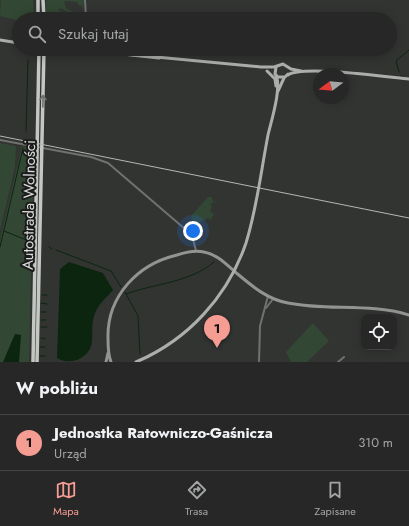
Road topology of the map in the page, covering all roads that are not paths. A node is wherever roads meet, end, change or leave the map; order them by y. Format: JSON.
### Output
{"nodes":[{"id":1,"x":38,"y":0,"type":"edge"},
{"id":2,"x":43,"y":0,"type":"edge"},
{"id":3,"x":85,"y":0,"type":"edge"},
{"id":4,"x":38,"y":12,"type":"edge"},
{"id":5,"x":44,"y":12,"type":"edge"},
{"id":6,"x":86,"y":12,"type":"edge"},
{"id":7,"x":0,"y":40,"type":"edge"},
{"id":8,"x":12,"y":42,"type":"edge"},
{"id":9,"x":39,"y":56,"type":"edge"},
{"id":10,"x":44,"y":56,"type":"edge"},
{"id":11,"x":129,"y":56,"type":"edge"},
{"id":12,"x":261,"y":67,"type":"junction"},
{"id":13,"x":276,"y":67,"type":"junction"},
{"id":14,"x":288,"y":67,"type":"junction"},
{"id":15,"x":267,"y":70,"type":"junction"},
{"id":16,"x":301,"y":71,"type":"junction"},
{"id":17,"x":276,"y":75,"type":"junction"},
{"id":18,"x":287,"y":76,"type":"junction"},
{"id":19,"x":409,"y":79,"type":"edge"},
{"id":20,"x":277,"y":94,"type":"junction"},
{"id":21,"x":0,"y":140,"type":"edge"},
{"id":22,"x":196,"y":251,"type":"junction"},
{"id":23,"x":268,"y":296,"type":"junction"},
{"id":24,"x":274,"y":299,"type":"junction"},
{"id":25,"x":266,"y":309,"type":"junction"},
{"id":26,"x":409,"y":315,"type":"edge"},
{"id":27,"x":108,"y":353,"type":"junction"},
{"id":28,"x":344,"y":357,"type":"dead end"},
{"id":29,"x":33,"y":362,"type":"edge"},
{"id":30,"x":37,"y":362,"type":"edge"},
{"id":31,"x":106,"y":362,"type":"edge"},
{"id":32,"x":111,"y":362,"type":"edge"},
{"id":33,"x":136,"y":362,"type":"edge"},
{"id":34,"x":259,"y":362,"type":"edge"},
{"id":35,"x":338,"y":362,"type":"edge"}],
"edges":[{"from":1,"to":4,"type":"highway"},
{"from":2,"to":5,"type":"highway"},
{"from":3,"to":6,"type":"street"},
{"from":7,"to":8,"type":"main road"},
{"from":9,"to":29,"type":"highway","name":"Autostrada Wolności"},
{"from":30,"to":10,"type":"highway","name":"Autostrada Wolności","one_way":true},
{"from":11,"to":12,"type":"main road"},
{"from":12,"to":13,"type":"main road"},
{"from":12,"to":15,"type":"main road"},
{"from":13,"to":14,"type":"main road"},
{"from":13,"to":17,"type":"main road"},
{"from":14,"to":16,"type":"main road"},
{"from":14,"to":18,"type":"main road"},
{"from":15,"to":17,"type":"main road"},
{"from":15,"to":20,"type":"main road"},
{"from":16,"to":18,"type":"main road"},
{"from":16,"to":19,"type":"main road"},
{"from":17,"to":18,"type":"main road"},
{"from":17,"to":20,"type":"main road"},
{"from":18,"to":20,"type":"main road"},
{"from":20,"to":33,"type":"main road"},
{"from":21,"to":22,"type":"street"},
{"from":22,"to":23,"type":"street"},
{"from":22,"to":27,"type":"street"},
{"from":23,"to":24,"type":"street"},
{"from":23,"to":25,"type":"street"},
{"from":24,"to":25,"type":"street"},
{"from":24,"to":26,"type":"street"},
{"from":25,"to":34,"type":"street"},
{"from":27,"to":31,"type":"street"},
{"from":27,"to":32,"type":"street"},
{"from":28,"to":35,"type":"street"}]}
